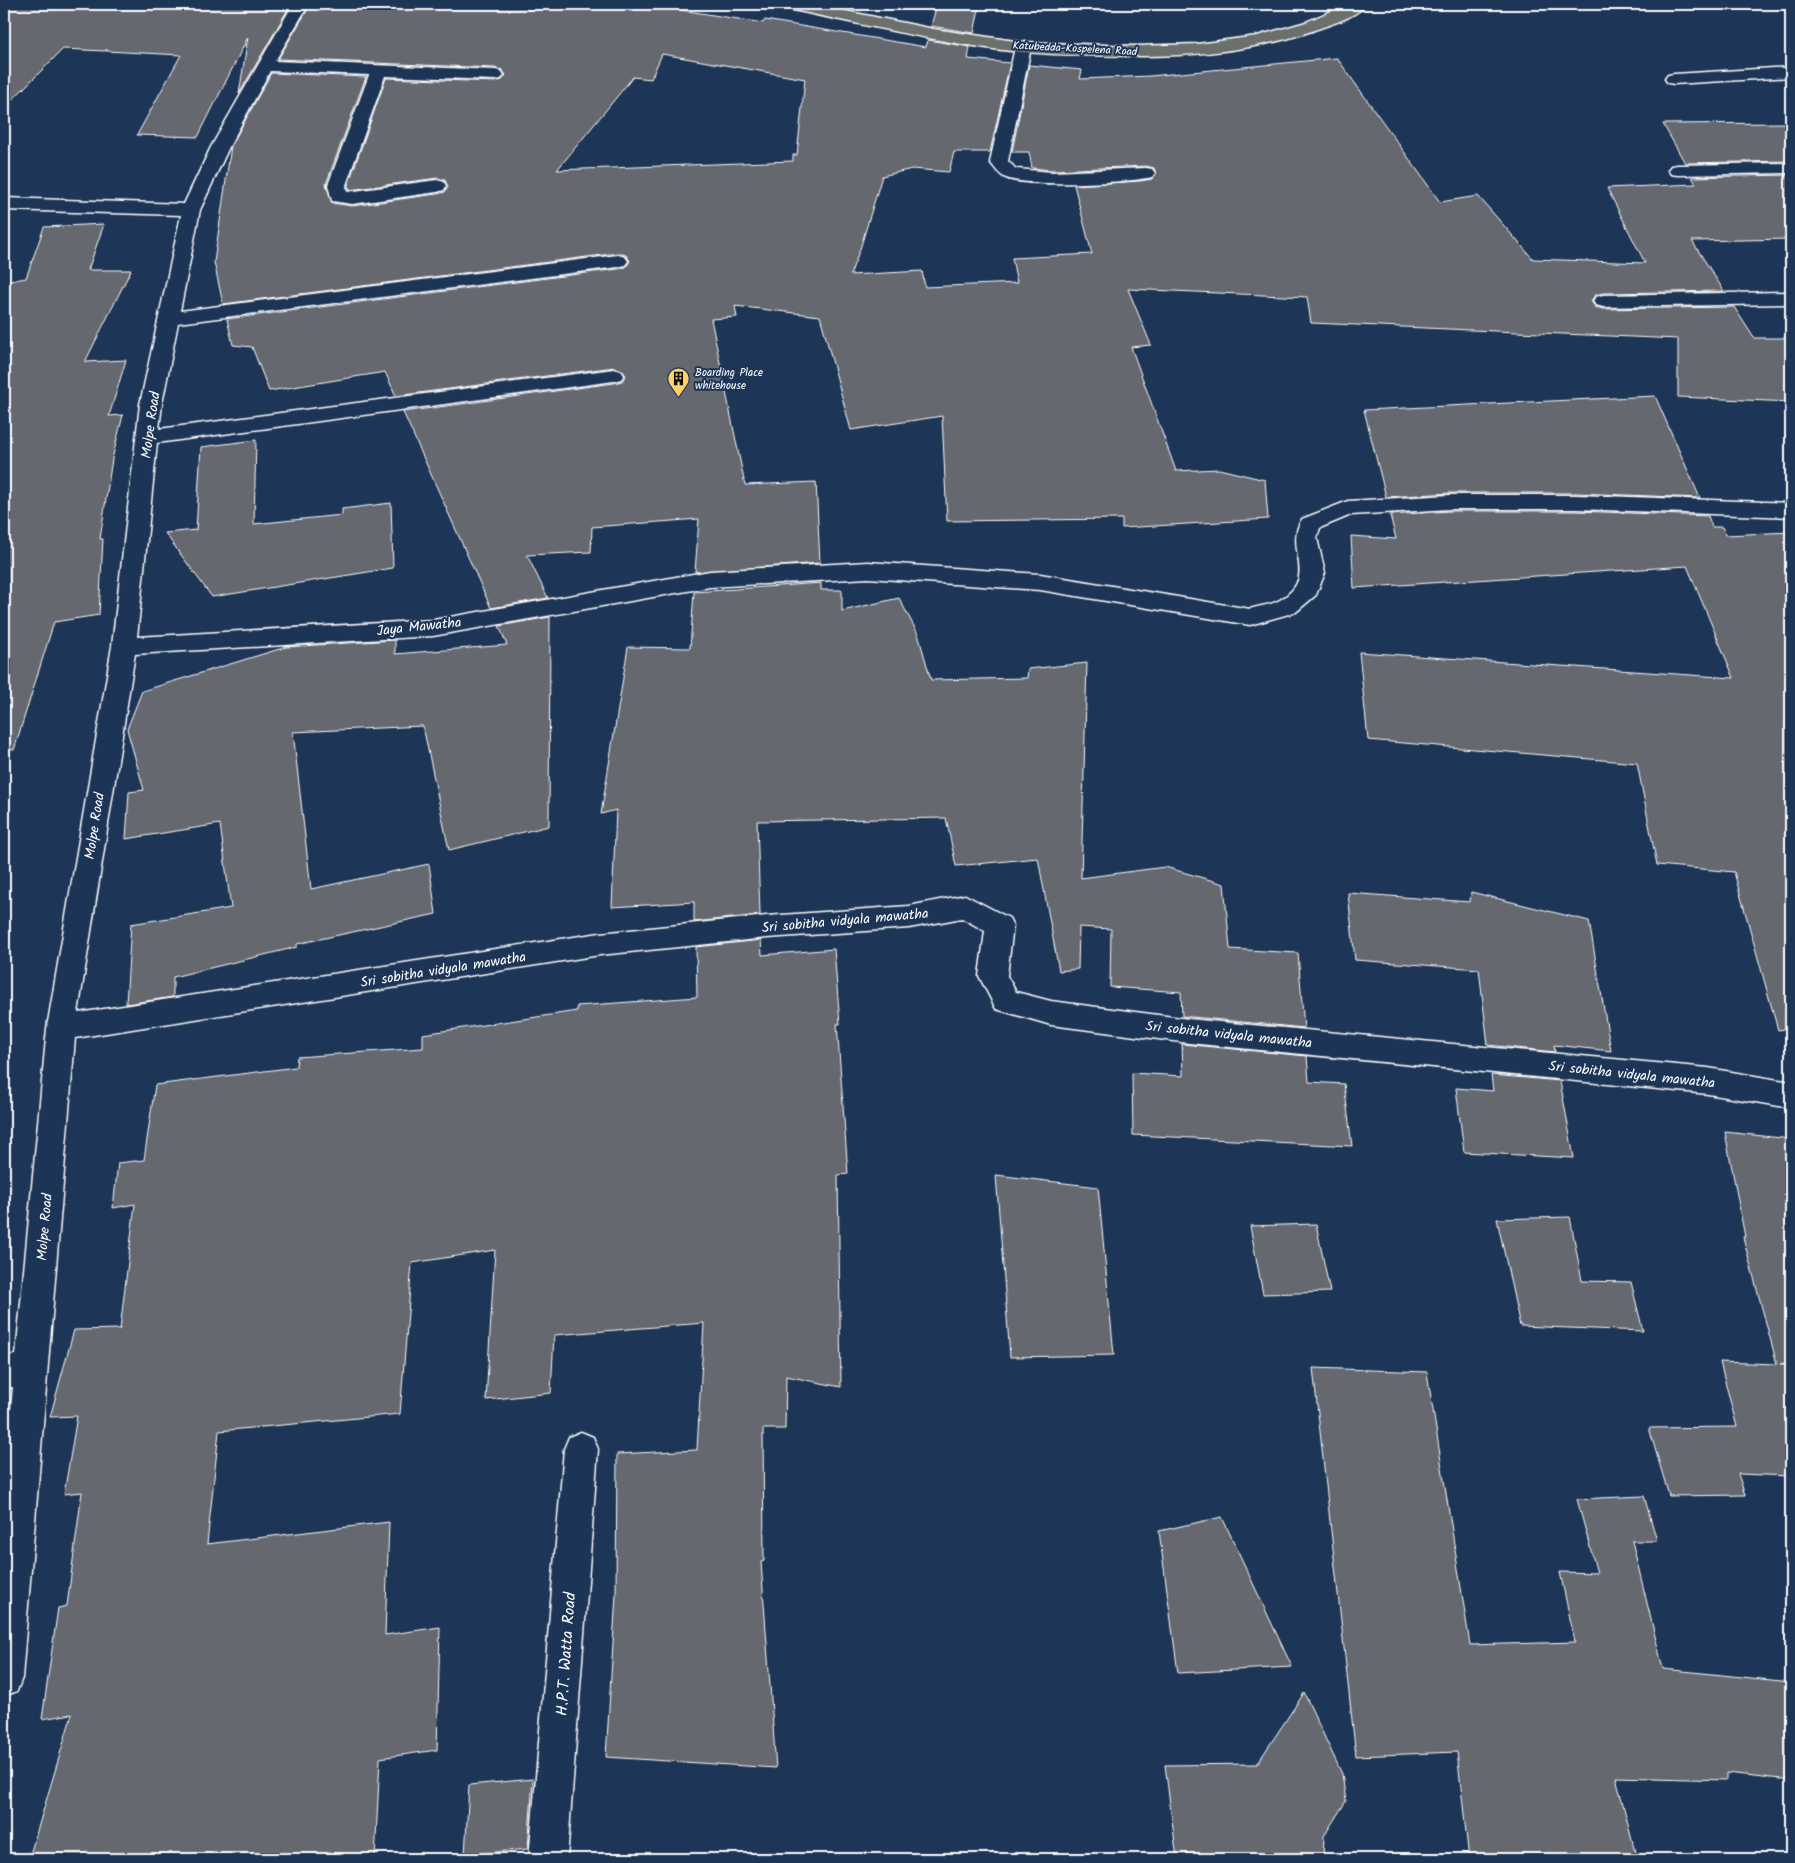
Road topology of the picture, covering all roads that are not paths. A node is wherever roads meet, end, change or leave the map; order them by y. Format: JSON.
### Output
{"nodes":[{"id":1,"x":302,"y":4,"type":"edge"},
{"id":2,"x":788,"y":4,"type":"edge"},
{"id":3,"x":1358,"y":4,"type":"edge"},
{"id":4,"x":1023,"y":47,"type":"junction"},
{"id":5,"x":264,"y":66,"type":"junction"},
{"id":6,"x":379,"y":70,"type":"junction"},
{"id":7,"x":1791,"y":72,"type":"edge"},
{"id":8,"x":495,"y":75,"type":"dead end"},
{"id":9,"x":1674,"y":79,"type":"dead end"},
{"id":10,"x":1791,"y":168,"type":"edge"},
{"id":11,"x":1677,"y":170,"type":"dead end"},
{"id":12,"x":1146,"y":173,"type":"dead end"},
{"id":13,"x":437,"y":186,"type":"dead end"},
{"id":14,"x":4,"y":204,"type":"edge"},
{"id":15,"x":191,"y":210,"type":"junction"},
{"id":16,"x":618,"y":261,"type":"dead end"},
{"id":17,"x":1791,"y":298,"type":"edge"},
{"id":18,"x":1603,"y":300,"type":"dead end"},
{"id":19,"x":169,"y":318,"type":"junction"},
{"id":20,"x":614,"y":375,"type":"dead end"},
{"id":21,"x":148,"y":437,"type":"junction"},
{"id":22,"x":1791,"y":510,"type":"edge"},
{"id":23,"x":124,"y":646,"type":"junction"},
{"id":24,"x":61,"y":1028,"type":"junction"},
{"id":25,"x":1791,"y":1096,"type":"edge"},
{"id":26,"x":18,"y":1371,"type":"edge"},
{"id":27,"x":581,"y":1449,"type":"dead end"},
{"id":28,"x":4,"y":1678,"type":"edge"},
{"id":29,"x":548,"y":1859,"type":"edge"}],
"edges":[{"from":1,"to":5,"type":"street","name":"Molpe Road"},
{"from":2,"to":4,"type":"main road","name":"Katubedda-Kospelena Road"},
{"from":3,"to":4,"type":"main road","name":"Katubedda-Kospelena Road"},
{"from":4,"to":12,"type":"street"},
{"from":5,"to":6,"type":"street"},
{"from":5,"to":15,"type":"street","name":"Molpe Road"},
{"from":6,"to":8,"type":"street"},
{"from":6,"to":13,"type":"street"},
{"from":7,"to":9,"type":"street"},
{"from":10,"to":11,"type":"street"},
{"from":14,"to":15,"type":"street"},
{"from":15,"to":19,"type":"street","name":"Molpe Road"},
{"from":16,"to":19,"type":"street"},
{"from":17,"to":18,"type":"street"},
{"from":19,"to":21,"type":"street","name":"Molpe Road"},
{"from":20,"to":21,"type":"street"},
{"from":21,"to":23,"type":"street","name":"Molpe Road"},
{"from":22,"to":23,"type":"street","name":"Jaya Mawatha"},
{"from":23,"to":24,"type":"street","name":"Molpe Road"},
{"from":24,"to":25,"type":"street","name":"Sri sobitha vidyala mawatha"},
{"from":24,"to":26,"type":"street","name":"Molpe Road"},
{"from":26,"to":28,"type":"street","name":"Molpe Road"},
{"from":27,"to":29,"type":"street","name":"H.P.T. Watta Road"}]}
